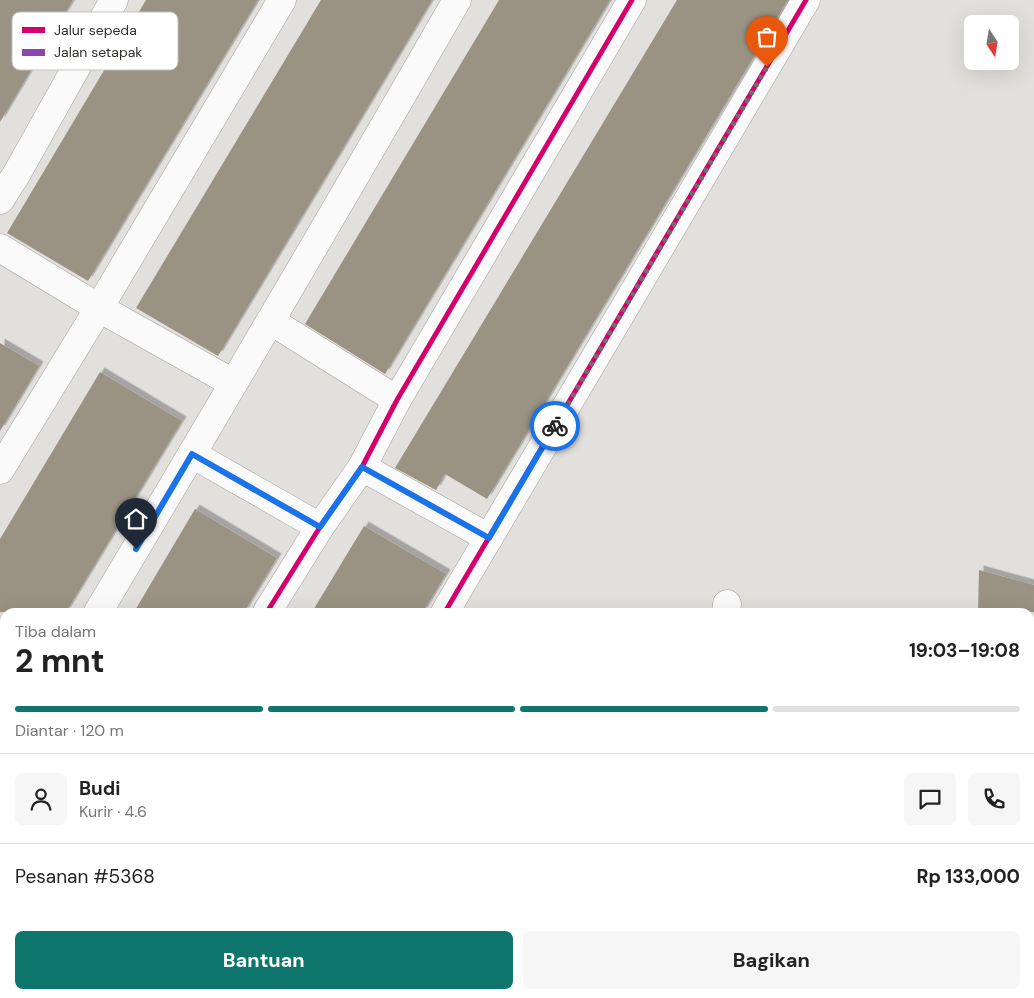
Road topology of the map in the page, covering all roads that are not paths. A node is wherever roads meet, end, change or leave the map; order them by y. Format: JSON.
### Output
{"nodes":[{"id":1,"x":114,"y":0,"type":"edge"},
{"id":2,"x":282,"y":0,"type":"edge"},
{"id":3,"x":458,"y":0,"type":"edge"},
{"id":4,"x":632,"y":0,"type":"edge"},
{"id":5,"x":806,"y":0,"type":"edge"},
{"id":6,"x":107,"y":12,"type":"edge"},
{"id":7,"x":70,"y":70,"type":"edge"},
{"id":8,"x":8,"y":170,"type":"edge"},
{"id":9,"x":0,"y":200,"type":"edge"},
{"id":10,"x":0,"y":248,"type":"edge"},
{"id":11,"x":99,"y":308,"type":"junction"},
{"id":12,"x":271,"y":321,"type":"junction"},
{"id":13,"x":233,"y":383,"type":"junction"},
{"id":14,"x":397,"y":400,"type":"junction"},
{"id":15,"x":192,"y":454,"type":"junction"},
{"id":16,"x":362,"y":467,"type":"junction"},
{"id":17,"x":0,"y":470,"type":"edge"},
{"id":18,"x":320,"y":527,"type":"junction"},
{"id":19,"x":489,"y":538,"type":"junction"},
{"id":20,"x":100,"y":608,"type":"edge"},
{"id":21,"x":269,"y":608,"type":"edge"},
{"id":22,"x":447,"y":608,"type":"edge"}],
"edges":[{"from":1,"to":6,"type":"street"},
{"from":2,"to":11,"type":"street"},
{"from":3,"to":12,"type":"street"},
{"from":4,"to":14,"type":"street"},
{"from":5,"to":19,"type":"street"},
{"from":7,"to":8,"type":"street"},
{"from":8,"to":9,"type":"street"},
{"from":10,"to":11,"type":"street"},
{"from":11,"to":13,"type":"street"},
{"from":11,"to":17,"type":"street"},
{"from":12,"to":13,"type":"street"},
{"from":12,"to":14,"type":"street"},
{"from":13,"to":15,"type":"street"},
{"from":14,"to":16,"type":"street"},
{"from":15,"to":18,"type":"street"},
{"from":15,"to":20,"type":"street"},
{"from":16,"to":18,"type":"street"},
{"from":16,"to":19,"type":"street"},
{"from":18,"to":21,"type":"street"},
{"from":19,"to":22,"type":"street"}]}
